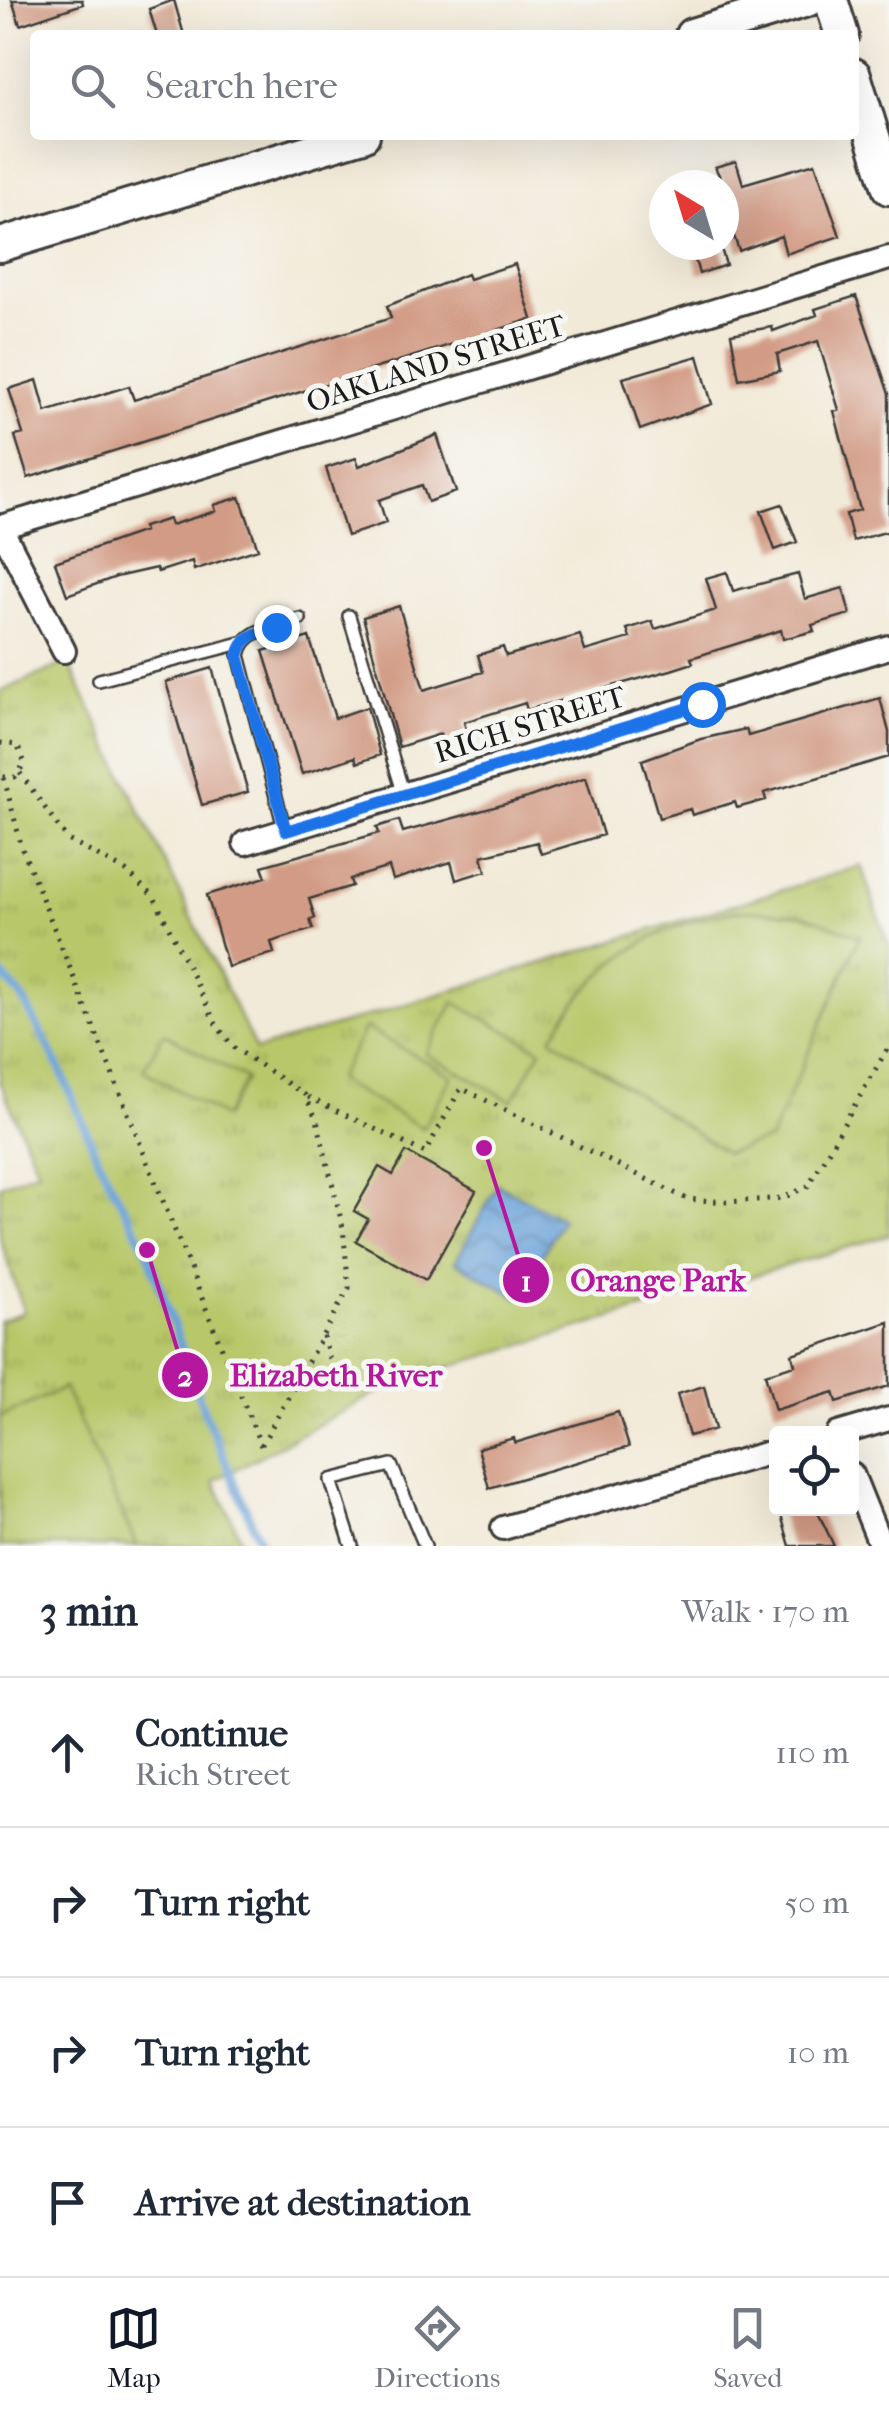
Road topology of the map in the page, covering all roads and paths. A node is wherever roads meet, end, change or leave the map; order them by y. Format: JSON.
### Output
{"nodes":[{"id":1,"x":807,"y":0,"type":"edge"},
{"id":2,"x":831,"y":0,"type":"edge"},
{"id":3,"x":708,"y":30,"type":"edge"},
{"id":4,"x":840,"y":30,"type":"edge"},
{"id":5,"x":859,"y":91,"type":"edge"},
{"id":6,"x":346,"y":140,"type":"edge"},
{"id":7,"x":889,"y":188,"type":"edge"},
{"id":8,"x":0,"y":245,"type":"edge"},
{"id":9,"x":889,"y":258,"type":"edge"},
{"id":10,"x":0,"y":526,"type":"edge"},
{"id":11,"x":349,"y":616,"type":"dead end"},
{"id":12,"x":300,"y":619,"type":"dead end"},
{"id":13,"x":241,"y":643,"type":"junction"},
{"id":14,"x":889,"y":648,"type":"edge"},
{"id":15,"x":64,"y":651,"type":"dead end"},
{"id":16,"x":99,"y":680,"type":"dead end"},
{"id":17,"x":0,"y":743,"type":"edge"},
{"id":18,"x":20,"y":773,"type":"junction"},
{"id":19,"x":2,"y":778,"type":"edge"},
{"id":20,"x":404,"y":795,"type":"junction"},
{"id":21,"x":286,"y":831,"type":"junction"},
{"id":22,"x":245,"y":843,"type":"dead end"},
{"id":23,"x":889,"y":1046,"type":"edge"},
{"id":24,"x":305,"y":1096,"type":"junction"},
{"id":25,"x":323,"y":1336,"type":"junction"},
{"id":26,"x":336,"y":1380,"type":"dead end"},
{"id":27,"x":889,"y":1418,"type":"edge"},
{"id":28,"x":859,"y":1427,"type":"edge"},
{"id":29,"x":769,"y":1453,"type":"edge"},
{"id":30,"x":859,"y":1491,"type":"edge"},
{"id":31,"x":502,"y":1528,"type":"dead end"},
{"id":32,"x":352,"y":1546,"type":"edge"},
{"id":33,"x":425,"y":1546,"type":"edge"},
{"id":34,"x":881,"y":1546,"type":"edge"}],
"edges":[{"from":1,"to":3,"type":"street"},
{"from":2,"to":4,"type":"street"},
{"from":5,"to":7,"type":"street"},
{"from":6,"to":8,"type":"street"},
{"from":9,"to":10,"type":"street","name":"OAKLAND STREET"},
{"from":10,"to":15,"type":"street"},
{"from":11,"to":20,"type":"lane"},
{"from":12,"to":13,"type":"lane"},
{"from":13,"to":16,"type":"lane"},
{"from":13,"to":21,"type":"lane"},
{"from":14,"to":20,"type":"street","name":"RICH STREET"},
{"from":17,"to":18,"type":"path"},
{"from":18,"to":19,"type":"path"},
{"from":18,"to":24,"type":"path"},
{"from":19,"to":25,"type":"path"},
{"from":20,"to":21,"type":"street","name":"RICH STREET"},
{"from":21,"to":22,"type":"street","name":"RICH STREET"},
{"from":23,"to":24,"type":"path"},
{"from":24,"to":25,"type":"path"},
{"from":25,"to":26,"type":"path"},
{"from":27,"to":28,"type":"street"},
{"from":29,"to":31,"type":"street"},
{"from":30,"to":34,"type":"street"},
{"from":32,"to":33,"type":"lane"}]}
